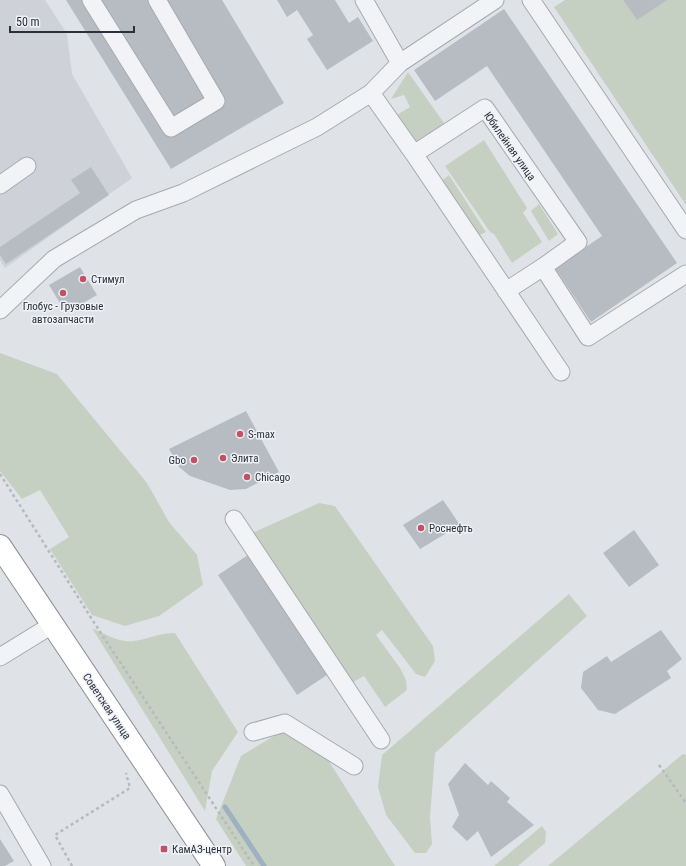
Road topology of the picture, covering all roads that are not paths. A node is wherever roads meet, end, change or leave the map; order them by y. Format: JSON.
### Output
{"nodes":[{"id":1,"x":91,"y":0,"type":"edge"},
{"id":2,"x":157,"y":0,"type":"edge"},
{"id":3,"x":364,"y":0,"type":"edge"},
{"id":4,"x":495,"y":0,"type":"edge"},
{"id":5,"x":531,"y":0,"type":"edge"},
{"id":6,"x":400,"y":63,"type":"junction"},
{"id":7,"x":371,"y":93,"type":"junction"},
{"id":8,"x":414,"y":154,"type":"junction"},
{"id":9,"x":27,"y":166,"type":"dead end"},
{"id":10,"x":0,"y":185,"type":"edge"},
{"id":11,"x":686,"y":230,"type":"edge"},
{"id":12,"x":543,"y":267,"type":"junction"},
{"id":13,"x":686,"y":274,"type":"edge"},
{"id":14,"x":506,"y":291,"type":"junction"},
{"id":15,"x":0,"y":310,"type":"edge"},
{"id":16,"x":561,"y":372,"type":"dead end"},
{"id":17,"x":234,"y":519,"type":"dead end"},
{"id":18,"x":0,"y":546,"type":"edge"},
{"id":19,"x":52,"y":625,"type":"junction"},
{"id":20,"x":0,"y":657,"type":"edge"},
{"id":21,"x":253,"y":732,"type":"dead end"},
{"id":22,"x":381,"y":740,"type":"dead end"},
{"id":23,"x":354,"y":766,"type":"dead end"},
{"id":24,"x":0,"y":794,"type":"edge"},
{"id":25,"x":42,"y":866,"type":"edge"},
{"id":26,"x":214,"y":866,"type":"edge"}],
"edges":[{"from":1,"to":2,"type":"street"},
{"from":3,"to":6,"type":"street"},
{"from":4,"to":6,"type":"street"},
{"from":5,"to":11,"type":"street"},
{"from":6,"to":7,"type":"street"},
{"from":7,"to":8,"type":"street"},
{"from":7,"to":15,"type":"street"},
{"from":8,"to":12,"type":"street","name":"Юбилейная улица"},
{"from":8,"to":14,"type":"street"},
{"from":9,"to":10,"type":"street"},
{"from":12,"to":13,"type":"street"},
{"from":12,"to":14,"type":"street"},
{"from":14,"to":16,"type":"street"},
{"from":17,"to":22,"type":"street"},
{"from":18,"to":19,"type":"highway","name":"Советская улица"},
{"from":19,"to":20,"type":"street"},
{"from":19,"to":26,"type":"highway","name":"Советская улица"},
{"from":21,"to":23,"type":"street"},
{"from":24,"to":25,"type":"street"}]}
